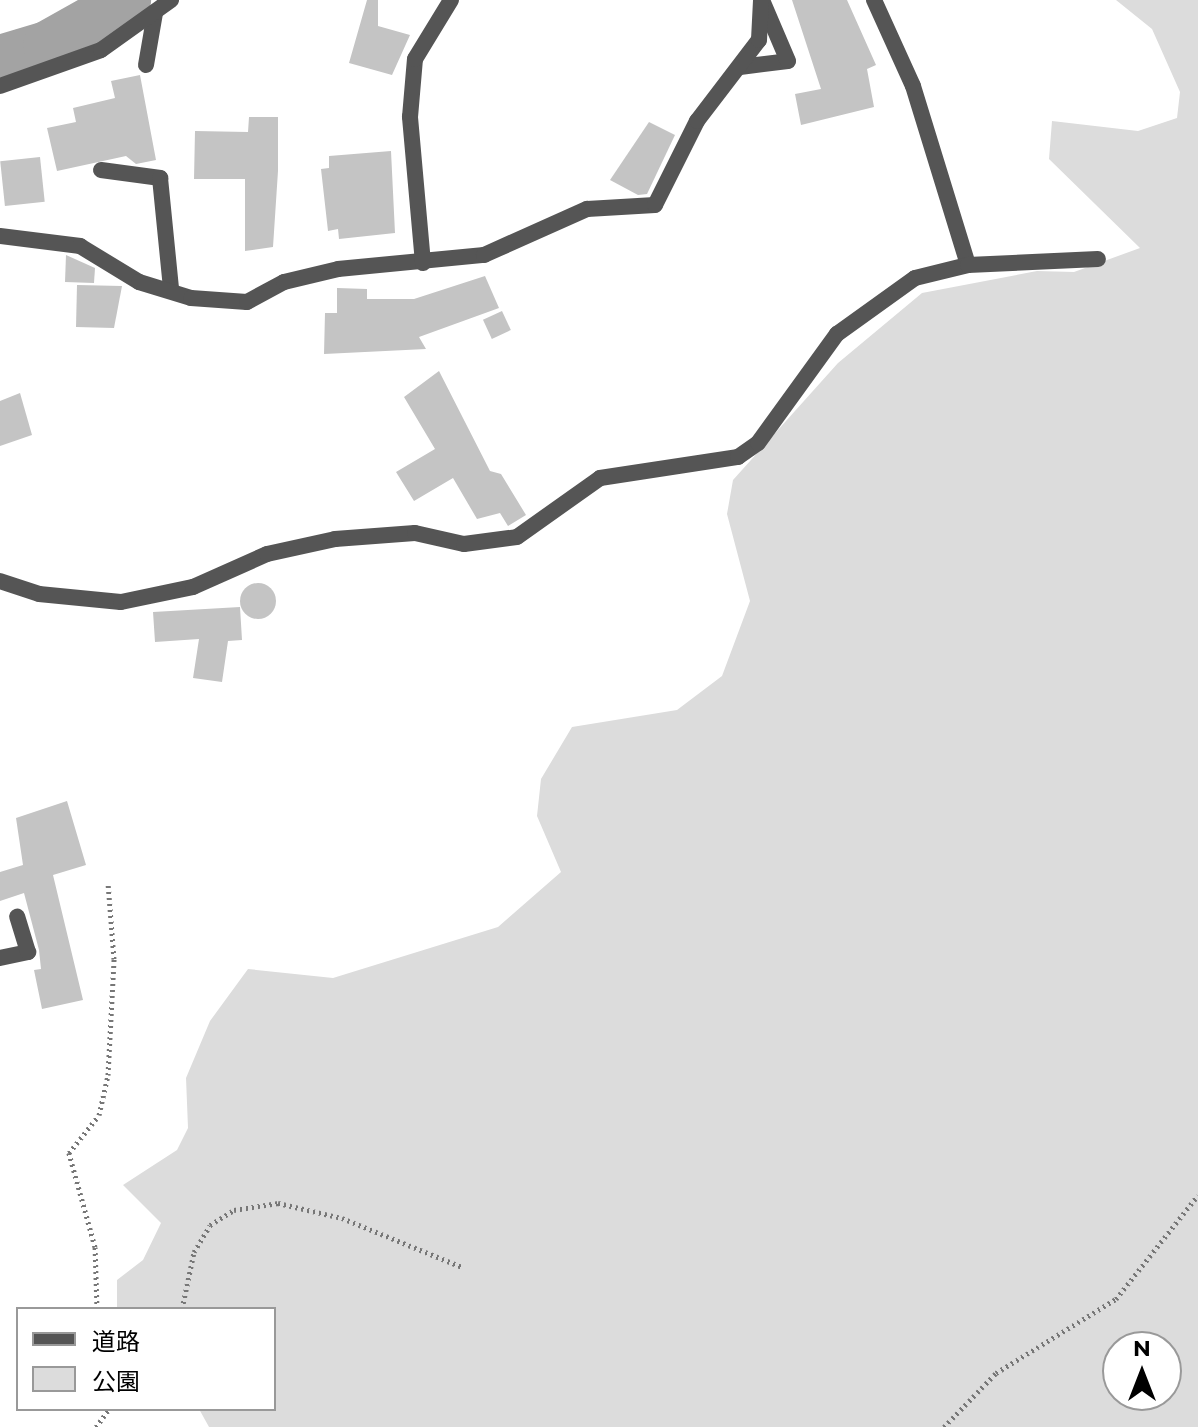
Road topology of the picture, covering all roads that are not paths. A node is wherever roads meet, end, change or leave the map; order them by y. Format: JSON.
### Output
{"nodes":[{"id":1,"x":171,"y":0,"type":"edge"},
{"id":2,"x":451,"y":0,"type":"edge"},
{"id":3,"x":762,"y":0,"type":"edge"},
{"id":4,"x":874,"y":0,"type":"edge"},
{"id":5,"x":155,"y":13,"type":"junction"},
{"id":6,"x":146,"y":65,"type":"dead end"},
{"id":7,"x":740,"y":67,"type":"junction"},
{"id":8,"x":0,"y":86,"type":"edge"},
{"id":9,"x":101,"y":170,"type":"dead end"},
{"id":10,"x":0,"y":236,"type":"edge"},
{"id":11,"x":1098,"y":259,"type":"dead end"},
{"id":12,"x":423,"y":263,"type":"junction"},
{"id":13,"x":968,"y":265,"type":"junction"},
{"id":14,"x":171,"y":289,"type":"junction"},
{"id":15,"x":0,"y":581,"type":"edge"},
{"id":16,"x":17,"y":917,"type":"dead end"},
{"id":17,"x":0,"y":958,"type":"edge"}],
"edges":[{"from":1,"to":5,"type":"street"},
{"from":2,"to":12,"type":"street"},
{"from":3,"to":7,"type":"street"},
{"from":3,"to":7,"type":"street"},
{"from":4,"to":13,"type":"street"},
{"from":5,"to":6,"type":"street"},
{"from":5,"to":8,"type":"street"},
{"from":7,"to":12,"type":"street"},
{"from":9,"to":14,"type":"street"},
{"from":10,"to":14,"type":"street"},
{"from":11,"to":13,"type":"street"},
{"from":12,"to":14,"type":"street"},
{"from":13,"to":15,"type":"street"},
{"from":16,"to":17,"type":"street"}]}
